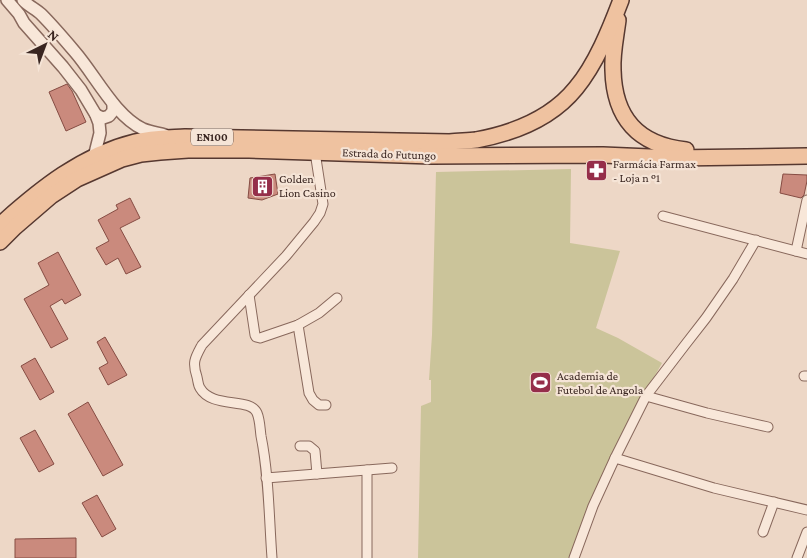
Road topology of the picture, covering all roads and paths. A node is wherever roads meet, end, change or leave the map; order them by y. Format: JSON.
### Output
{"nodes":[{"id":1,"x":7,"y":0,"type":"edge"},
{"id":2,"x":23,"y":0,"type":"edge"},
{"id":3,"x":620,"y":0,"type":"edge"},
{"id":4,"x":113,"y":104,"type":"junction"},
{"id":5,"x":96,"y":115,"type":"junction"},
{"id":6,"x":184,"y":137,"type":"junction"},
{"id":7,"x":315,"y":152,"type":"junction"},
{"id":8,"x":757,"y":156,"type":"junction"},
{"id":9,"x":807,"y":156,"type":"edge"},
{"id":10,"x":94,"y":157,"type":"junction"},
{"id":11,"x":807,"y":200,"type":"edge"},
{"id":12,"x":663,"y":216,"type":"dead end"},
{"id":13,"x":0,"y":225,"type":"edge"},
{"id":14,"x":756,"y":240,"type":"junction"},
{"id":15,"x":0,"y":242,"type":"edge"},
{"id":16,"x":796,"y":251,"type":"junction"},
{"id":17,"x":807,"y":254,"type":"edge"},
{"id":18,"x":249,"y":295,"type":"junction"},
{"id":19,"x":337,"y":298,"type":"dead end"},
{"id":20,"x":298,"y":325,"type":"junction"},
{"id":21,"x":646,"y":396,"type":"junction"},
{"id":22,"x":326,"y":405,"type":"dead end"},
{"id":23,"x":768,"y":427,"type":"dead end"},
{"id":24,"x":300,"y":446,"type":"dead end"},
{"id":25,"x":615,"y":458,"type":"junction"},
{"id":26,"x":392,"y":468,"type":"dead end"},
{"id":27,"x":367,"y":470,"type":"junction"},
{"id":28,"x":317,"y":474,"type":"junction"},
{"id":29,"x":266,"y":478,"type":"junction"},
{"id":30,"x":774,"y":502,"type":"junction"},
{"id":31,"x":807,"y":510,"type":"edge"},
{"id":32,"x":763,"y":532,"type":"dead end"},
{"id":33,"x":807,"y":532,"type":"edge"},
{"id":34,"x":272,"y":558,"type":"edge"},
{"id":35,"x":367,"y":558,"type":"edge"},
{"id":36,"x":574,"y":558,"type":"edge"},
{"id":37,"x":798,"y":558,"type":"edge"}],
"edges":[{"from":1,"to":5,"type":"street"},
{"from":2,"to":4,"type":"street"},
{"from":3,"to":6,"type":"main road","name":"Estrada do Futungo","number":"EN100"},
{"from":3,"to":8,"type":"main road"},
{"from":4,"to":5,"type":"street"},
{"from":4,"to":6,"type":"street"},
{"from":5,"to":10,"type":"street"},
{"from":6,"to":10,"type":"main road","name":"Estrada do Futungo","number":"EN100"},
{"from":7,"to":8,"type":"main road","name":"Estrada do Futungo","number":"EN100"},
{"from":7,"to":15,"type":"main road","name":"Estrada do Futungo","number":"EN100"},
{"from":7,"to":18,"type":"street"},
{"from":8,"to":9,"type":"main road","name":"Estrada do Futungo","number":"EN100"},
{"from":10,"to":13,"type":"main road","name":"Estrada do Futungo","number":"EN100"},
{"from":11,"to":16,"type":"street"},
{"from":12,"to":14,"type":"street"},
{"from":14,"to":16,"type":"street"},
{"from":14,"to":21,"type":"street"},
{"from":16,"to":17,"type":"street"},
{"from":18,"to":20,"type":"street"},
{"from":18,"to":29,"type":"street"},
{"from":19,"to":20,"type":"street"},
{"from":20,"to":22,"type":"street"},
{"from":21,"to":23,"type":"street"},
{"from":21,"to":25,"type":"street"},
{"from":24,"to":28,"type":"street"},
{"from":25,"to":30,"type":"street"},
{"from":25,"to":36,"type":"street"},
{"from":26,"to":27,"type":"street"},
{"from":27,"to":28,"type":"street"},
{"from":27,"to":35,"type":"street"},
{"from":28,"to":29,"type":"street"},
{"from":29,"to":34,"type":"street"},
{"from":30,"to":31,"type":"street"},
{"from":30,"to":32,"type":"street"},
{"from":33,"to":37,"type":"street"}]}
